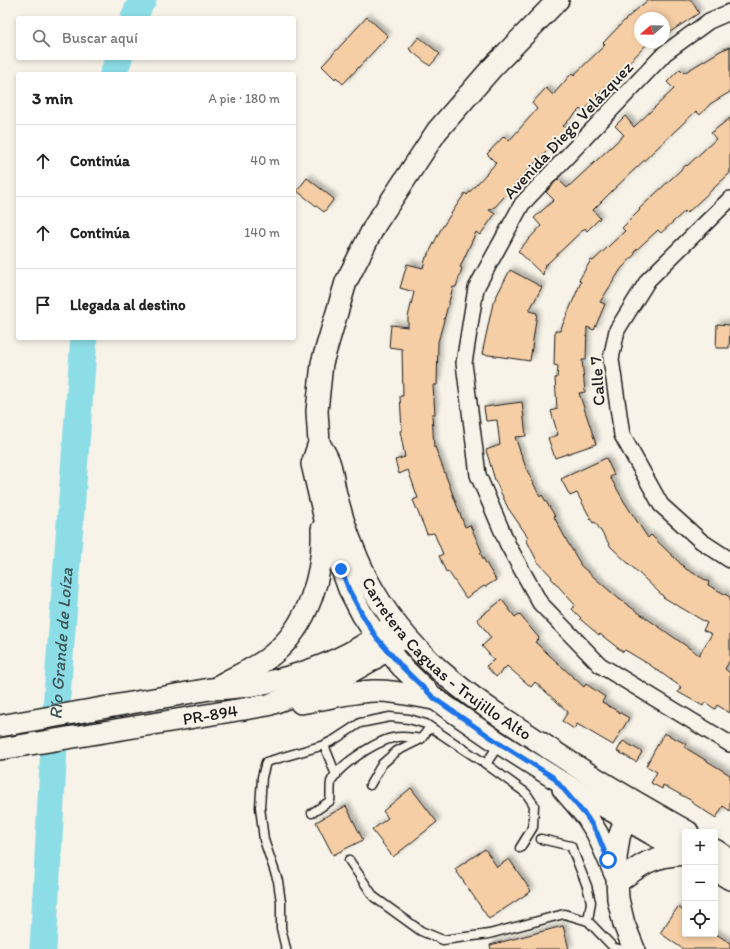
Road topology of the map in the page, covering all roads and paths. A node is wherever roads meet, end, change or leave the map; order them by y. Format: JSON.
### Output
{"nodes":[{"id":1,"x":558,"y":0,"type":"edge"},
{"id":2,"x":730,"y":12,"type":"edge"},
{"id":3,"x":730,"y":199,"type":"edge"},
{"id":4,"x":319,"y":443,"type":"junction"},
{"id":5,"x":322,"y":510,"type":"junction"},
{"id":6,"x":730,"y":560,"type":"edge"},
{"id":7,"x":400,"y":630,"type":"junction"},
{"id":8,"x":382,"y":644,"type":"junction"},
{"id":9,"x":210,"y":689,"type":"junction"},
{"id":10,"x":435,"y":699,"type":"junction"},
{"id":11,"x":268,"y":705,"type":"junction"},
{"id":12,"x":0,"y":726,"type":"edge"},
{"id":13,"x":430,"y":727,"type":"junction"},
{"id":14,"x":421,"y":739,"type":"junction"},
{"id":15,"x":499,"y":743,"type":"junction"},
{"id":16,"x":730,"y":744,"type":"edge"},
{"id":17,"x":324,"y":745,"type":"junction"},
{"id":18,"x":0,"y":749,"type":"edge"},
{"id":19,"x":486,"y":764,"type":"junction"},
{"id":20,"x":336,"y":775,"type":"junction"},
{"id":21,"x":553,"y":777,"type":"junction"},
{"id":22,"x":370,"y":785,"type":"dead end"},
{"id":23,"x":628,"y":810,"type":"junction"},
{"id":24,"x":312,"y":813,"type":"dead end"},
{"id":25,"x":682,"y":830,"type":"edge"},
{"id":26,"x":541,"y":839,"type":"dead end"},
{"id":27,"x":520,"y":848,"type":"dead end"},
{"id":28,"x":682,"y":852,"type":"edge"},
{"id":29,"x":718,"y":852,"type":"edge"},
{"id":30,"x":682,"y":854,"type":"edge"},
{"id":31,"x":349,"y":860,"type":"dead end"},
{"id":32,"x":730,"y":860,"type":"edge"},
{"id":33,"x":718,"y":872,"type":"edge"},
{"id":34,"x":730,"y":879,"type":"edge"},
{"id":35,"x":618,"y":882,"type":"junction"},
{"id":36,"x":588,"y":921,"type":"junction"},
{"id":37,"x":286,"y":949,"type":"edge"},
{"id":38,"x":619,"y":949,"type":"edge"},
{"id":39,"x":634,"y":949,"type":"edge"}],
"edges":[{"from":1,"to":4,"type":"street","name":"Carretera Caguas - Trujillo Alto"},
{"from":2,"to":16,"type":"street","name":"Avenida Diego Velázquez"},
{"from":3,"to":6,"type":"street","name":"Calle 7"},
{"from":4,"to":5,"type":"street","name":"Carretera Caguas - Trujillo Alto"},
{"from":4,"to":7,"type":"street","name":"Carretera Caguas - Trujillo Alto"},
{"from":5,"to":8,"type":"street","name":"Carretera Caguas - Trujillo Alto"},
{"from":5,"to":9,"type":"street"},
{"from":7,"to":8,"type":"street","name":"PR-894","number":"PR-894"},
{"from":7,"to":23,"type":"street","name":"Carretera Caguas - Trujillo Alto"},
{"from":8,"to":9,"type":"street","name":"PR-894","number":"PR-894"},
{"from":8,"to":10,"type":"street","name":"Carretera Caguas - Trujillo Alto"},
{"from":8,"to":11,"type":"street","name":"PR-894","number":"PR-894"},
{"from":9,"to":12,"type":"street","name":"PR-894","number":"PR-894"},
{"from":10,"to":11,"type":"street"},
{"from":10,"to":15,"type":"street","name":"Carretera Caguas - Trujillo Alto"},
{"from":11,"to":18,"type":"street","name":"PR-894","number":"PR-894"},
{"from":13,"to":14,"type":"lane"},
{"from":13,"to":17,"type":"lane"},
{"from":13,"to":19,"type":"lane"},
{"from":14,"to":20,"type":"lane"},
{"from":14,"to":22,"type":"lane"},
{"from":15,"to":19,"type":"lane"},
{"from":15,"to":21,"type":"street","name":"Carretera Caguas - Trujillo Alto"},
{"from":17,"to":20,"type":"lane"},
{"from":17,"to":37,"type":"lane"},
{"from":19,"to":27,"type":"lane"},
{"from":20,"to":24,"type":"lane"},
{"from":21,"to":23,"type":"street","name":"Carretera Caguas - Trujillo Alto"},
{"from":21,"to":35,"type":"street"},
{"from":23,"to":25,"type":"street","name":"Carretera Caguas - Trujillo Alto"},
{"from":23,"to":28,"type":"street"},
{"from":23,"to":35,"type":"street"},
{"from":26,"to":36,"type":"lane"},
{"from":29,"to":32,"type":"street"},
{"from":30,"to":35,"type":"street"},
{"from":31,"to":36,"type":"lane"},
{"from":33,"to":34,"type":"street"},
{"from":35,"to":39,"type":"street"},
{"from":36,"to":38,"type":"lane"}]}
